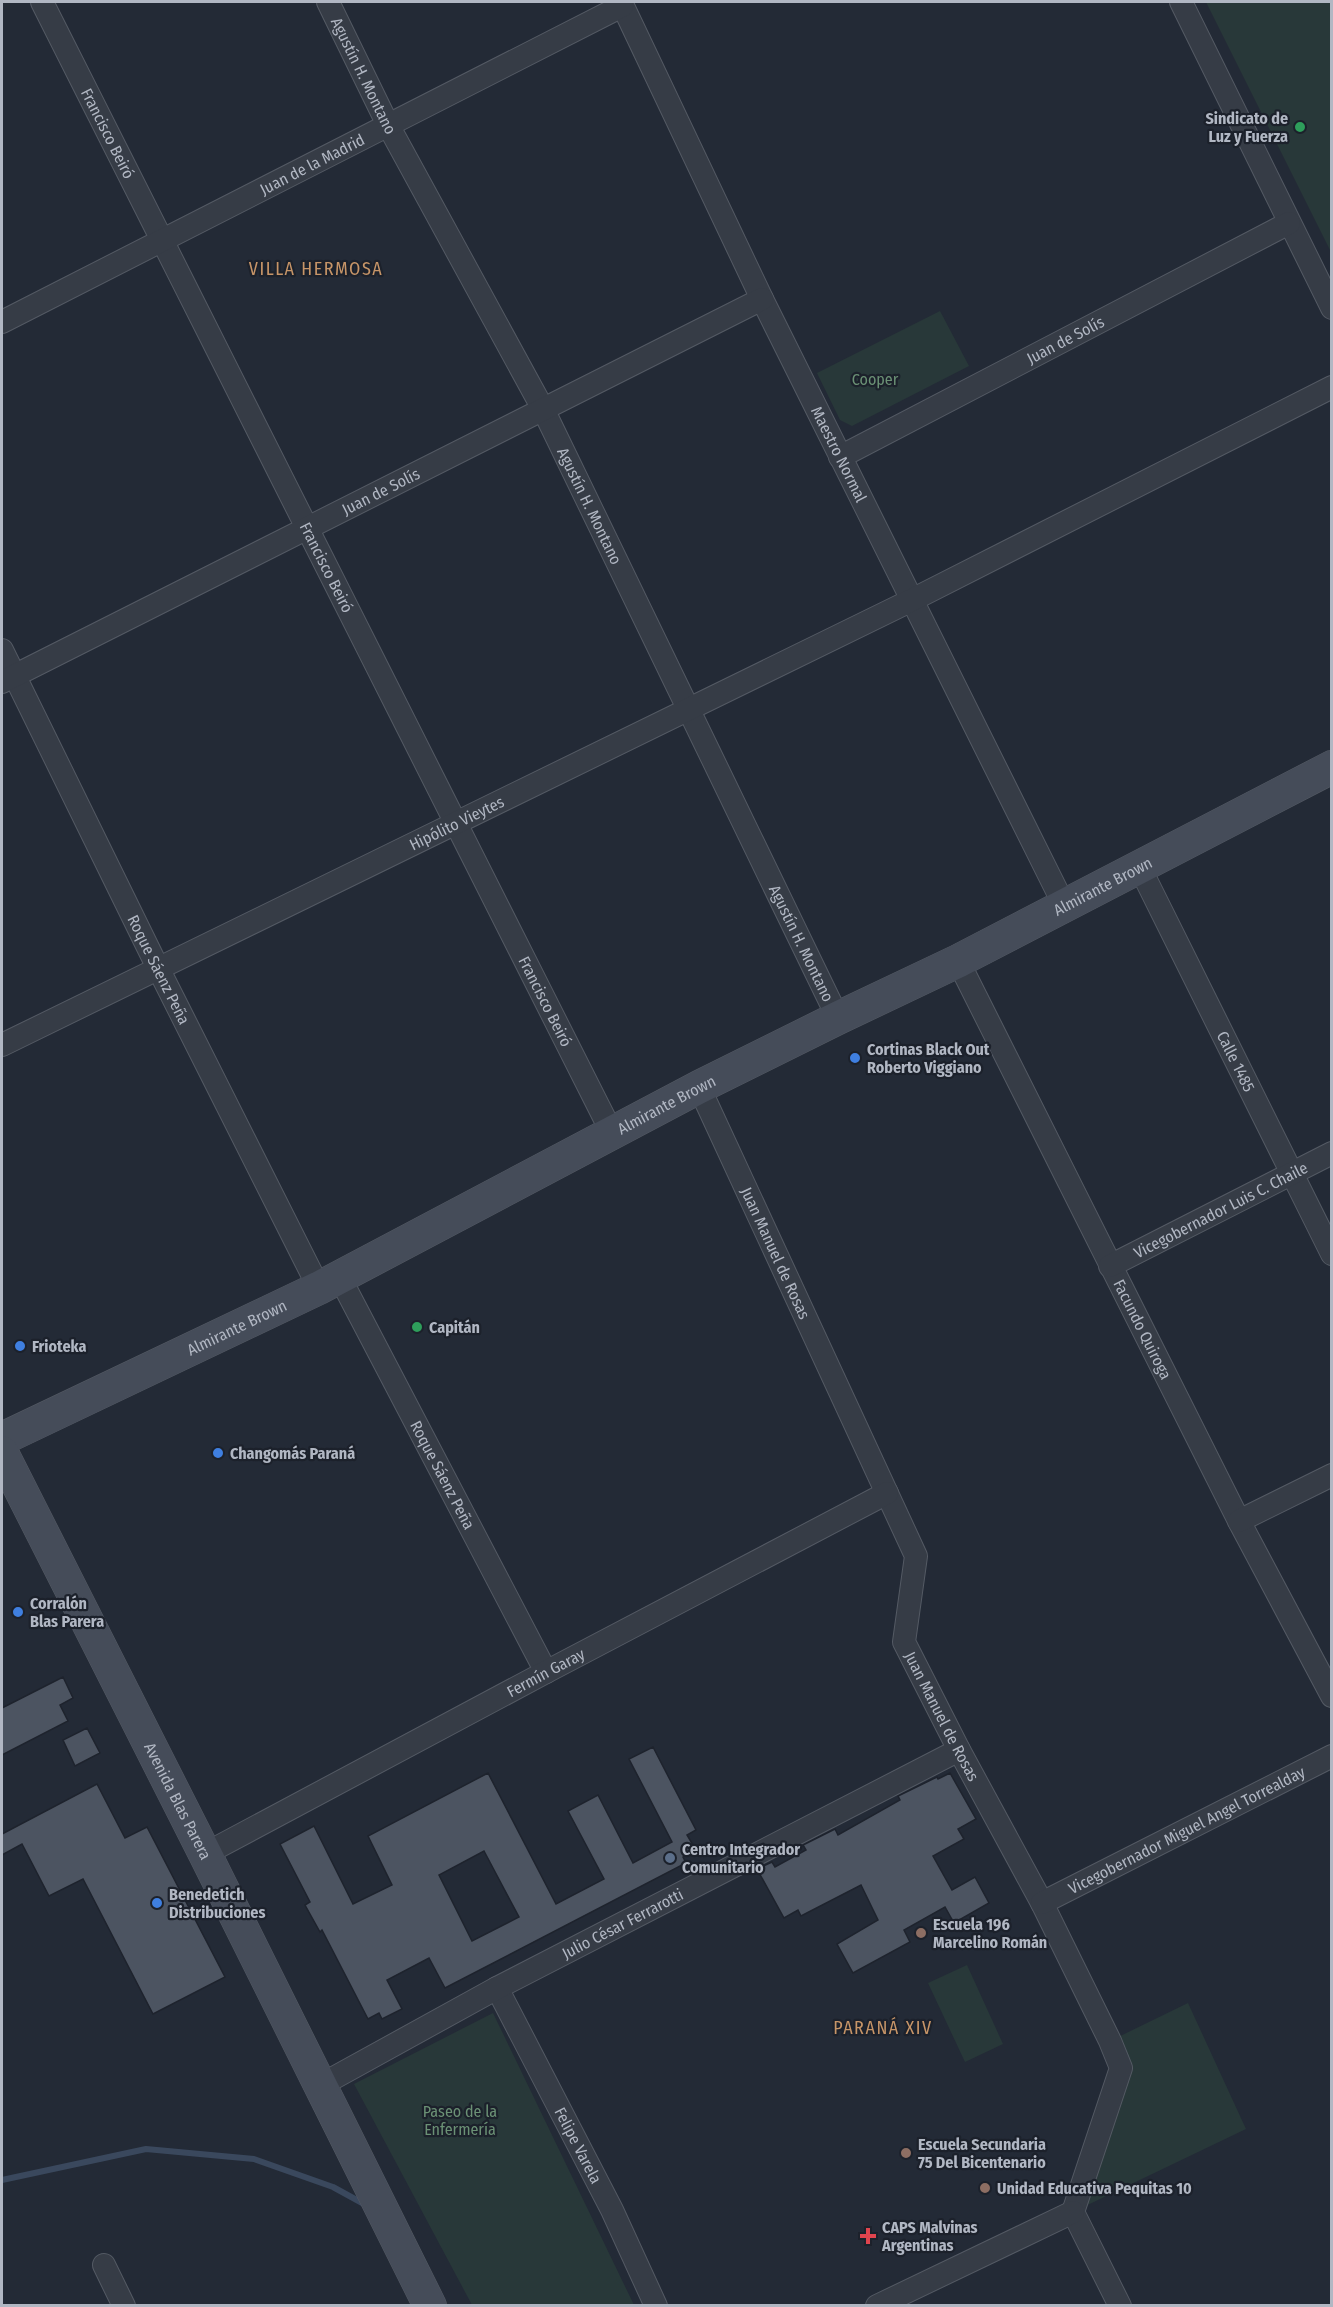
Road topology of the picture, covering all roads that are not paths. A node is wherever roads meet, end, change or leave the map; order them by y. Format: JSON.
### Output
{"nodes":[{"id":1,"x":42,"y":2,"type":"edge"},
{"id":2,"x":328,"y":2,"type":"edge"},
{"id":3,"x":1181,"y":2,"type":"edge"},
{"id":4,"x":622,"y":4,"type":"edge"},
{"id":5,"x":388,"y":125,"type":"junction"},
{"id":6,"x":1289,"y":223,"type":"junction"},
{"id":7,"x":162,"y":240,"type":"junction"},
{"id":8,"x":762,"y":299,"type":"junction"},
{"id":9,"x":1332,"y":308,"type":"edge"},
{"id":10,"x":2,"y":322,"type":"edge"},
{"id":11,"x":1332,"y":387,"type":"edge"},
{"id":12,"x":543,"y":409,"type":"junction"},
{"id":13,"x":840,"y":457,"type":"junction"},
{"id":14,"x":308,"y":528,"type":"junction"},
{"id":15,"x":912,"y":600,"type":"junction"},
{"id":16,"x":2,"y":650,"type":"edge"},
{"id":17,"x":8,"y":679,"type":"edge"},
{"id":18,"x":687,"y":710,"type":"junction"},
{"id":19,"x":1329,"y":774,"type":"edge"},
{"id":20,"x":456,"y":822,"type":"junction"},
{"id":21,"x":1140,"y":866,"type":"junction"},
{"id":22,"x":1064,"y":905,"type":"junction"},
{"id":23,"x":958,"y":960,"type":"junction"},
{"id":24,"x":158,"y":968,"type":"junction"},
{"id":25,"x":838,"y":1018,"type":"junction"},
{"id":26,"x":2,"y":1045,"type":"edge"},
{"id":27,"x":699,"y":1088,"type":"junction"},
{"id":28,"x":612,"y":1133,"type":"junction"},
{"id":29,"x":1332,"y":1153,"type":"edge"},
{"id":30,"x":1291,"y":1174,"type":"junction"},
{"id":31,"x":1332,"y":1254,"type":"edge"},
{"id":32,"x":1110,"y":1266,"type":"junction"},
{"id":33,"x":330,"y":1283,"type":"junction"},
{"id":34,"x":2,"y":1439,"type":"edge"},
{"id":35,"x":2,"y":1453,"type":"edge"},
{"id":36,"x":1332,"y":1475,"type":"edge"},
{"id":37,"x":887,"y":1493,"type":"junction"},
{"id":38,"x":1239,"y":1521,"type":"junction"},
{"id":39,"x":546,"y":1672,"type":"junction"},
{"id":40,"x":1332,"y":1696,"type":"edge"},
{"id":41,"x":959,"y":1750,"type":"junction"},
{"id":42,"x":1332,"y":1756,"type":"edge"},
{"id":43,"x":205,"y":1854,"type":"junction"},
{"id":44,"x":1041,"y":1903,"type":"junction"},
{"id":45,"x":497,"y":1988,"type":"junction"},
{"id":46,"x":321,"y":2085,"type":"junction"},
{"id":47,"x":1073,"y":2212,"type":"junction"},
{"id":48,"x":104,"y":2265,"type":"dead end"},
{"id":49,"x":420,"y":2297,"type":"edge"},
{"id":50,"x":124,"y":2306,"type":"edge"},
{"id":51,"x":656,"y":2306,"type":"edge"},
{"id":52,"x":877,"y":2306,"type":"edge"},
{"id":53,"x":1120,"y":2306,"type":"edge"}],
"edges":[{"from":1,"to":7,"type":"street","name":"Francisco Beiró"},
{"from":2,"to":5,"type":"street","name":"Agustín H. Montano"},
{"from":3,"to":6,"type":"street"},
{"from":4,"to":5,"type":"street","name":"Juan de la Madrid"},
{"from":4,"to":8,"type":"street","name":"Maestro Normal"},
{"from":5,"to":7,"type":"street","name":"Juan de la Madrid"},
{"from":5,"to":12,"type":"street","name":"Agustín H. Montano"},
{"from":6,"to":9,"type":"street"},
{"from":6,"to":13,"type":"street","name":"Juan de Solís"},
{"from":7,"to":10,"type":"street","name":"Juan de la Madrid"},
{"from":7,"to":14,"type":"street","name":"Francisco Beiró"},
{"from":8,"to":12,"type":"street","name":"Juan de Solís"},
{"from":8,"to":13,"type":"street","name":"Maestro Normal"},
{"from":11,"to":15,"type":"street","name":"Hipólito Vieytes"},
{"from":12,"to":14,"type":"street","name":"Juan de Solís"},
{"from":12,"to":18,"type":"street","name":"Agustín H. Montano"},
{"from":13,"to":15,"type":"street","name":"Maestro Normal"},
{"from":14,"to":17,"type":"street","name":"Juan de Solís"},
{"from":14,"to":20,"type":"street","name":"Francisco Beiró"},
{"from":15,"to":18,"type":"street","name":"Hipólito Vieytes"},
{"from":15,"to":22,"type":"street","name":"Maestro Normal"},
{"from":16,"to":17,"type":"street","name":"Roque Sáenz Peña"},
{"from":17,"to":24,"type":"street","name":"Roque Sáenz Peña"},
{"from":18,"to":20,"type":"street","name":"Hipólito Vieytes"},
{"from":18,"to":25,"type":"street","name":"Agustín H. Montano"},
{"from":19,"to":21,"type":"main road","name":"Almirante Brown"},
{"from":20,"to":24,"type":"street","name":"Hipólito Vieytes"},
{"from":20,"to":28,"type":"street","name":"Francisco Beiró"},
{"from":21,"to":22,"type":"main road","name":"Almirante Brown"},
{"from":21,"to":30,"type":"street","name":"Calle 1485"},
{"from":22,"to":23,"type":"main road","name":"Almirante Brown"},
{"from":23,"to":25,"type":"main road","name":"Almirante Brown"},
{"from":23,"to":32,"type":"street","name":"Facundo Quiroga"},
{"from":24,"to":26,"type":"street","name":"Hipólito Vieytes"},
{"from":24,"to":33,"type":"street","name":"Roque Sáenz Peña"},
{"from":25,"to":27,"type":"main road","name":"Almirante Brown"},
{"from":27,"to":28,"type":"main road","name":"Almirante Brown"},
{"from":27,"to":37,"type":"street","name":"Juan Manuel de Rosas"},
{"from":28,"to":33,"type":"main road","name":"Almirante Brown"},
{"from":29,"to":30,"type":"street","name":"Vicegobernador Luis C. Chaile"},
{"from":30,"to":31,"type":"street","name":"Calle 1485"},
{"from":30,"to":32,"type":"street","name":"Vicegobernador Luis C. Chaile"},
{"from":32,"to":38,"type":"street","name":"Facundo Quiroga"},
{"from":33,"to":34,"type":"main road","name":"Almirante Brown"},
{"from":33,"to":39,"type":"street","name":"Roque Sáenz Peña"},
{"from":35,"to":43,"type":"main road","name":"Avenida Blas Parera"},
{"from":36,"to":38,"type":"street"},
{"from":37,"to":39,"type":"street","name":"Fermín Garay"},
{"from":37,"to":41,"type":"street","name":"Juan Manuel de Rosas"},
{"from":38,"to":40,"type":"street","name":"Facundo Quiroga"},
{"from":39,"to":43,"type":"street","name":"Fermín Garay"},
{"from":41,"to":44,"type":"street","name":"Juan Manuel de Rosas"},
{"from":41,"to":45,"type":"street","name":"Julio César Ferrarotti"},
{"from":42,"to":44,"type":"street","name":"Vicegobernador Miguel Angel Torrealday"},
{"from":43,"to":46,"type":"main road","name":"Avenida Blas Parera"},
{"from":44,"to":47,"type":"street","name":"Juan Manuel de Rosas"},
{"from":45,"to":46,"type":"street","name":"Julio César Ferrarotti"},
{"from":45,"to":51,"type":"street","name":"Felipe Varela"},
{"from":46,"to":49,"type":"main road","name":"Avenida Blas Parera"},
{"from":47,"to":52,"type":"street"},
{"from":47,"to":53,"type":"street"},
{"from":48,"to":50,"type":"street"}]}
